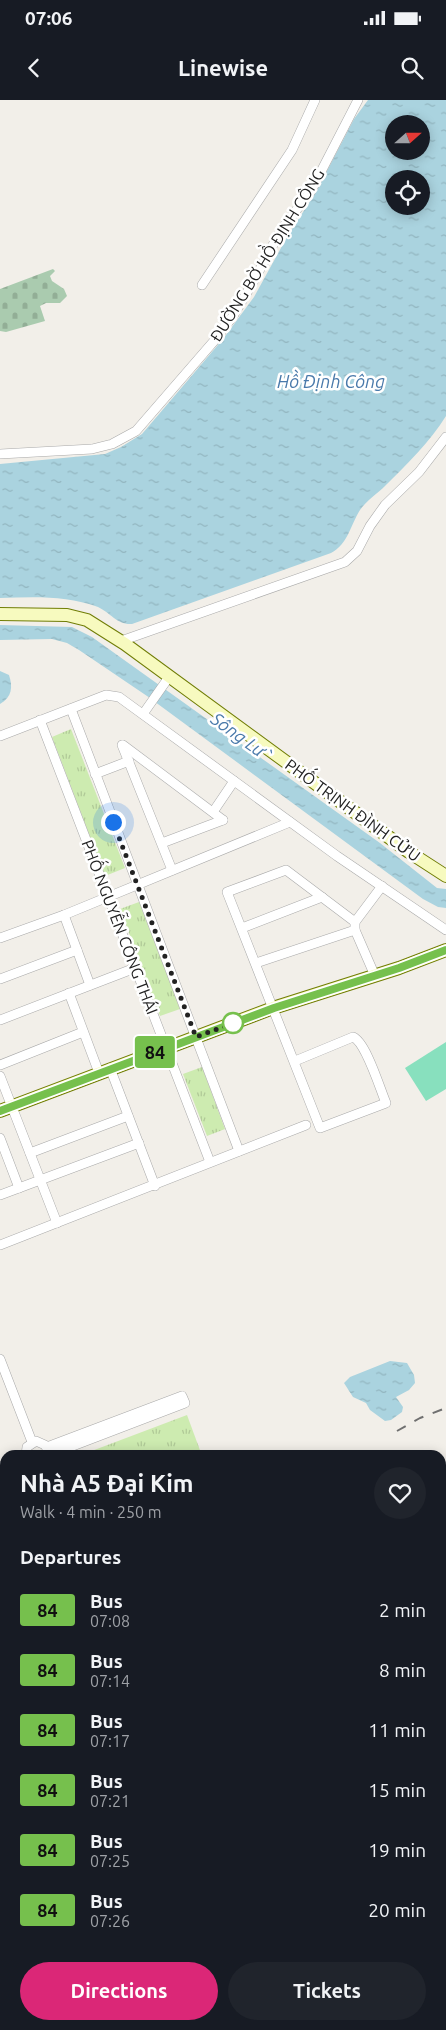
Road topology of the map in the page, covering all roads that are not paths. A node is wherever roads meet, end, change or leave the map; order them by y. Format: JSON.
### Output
{"nodes":[{"id":1,"x":314,"y":100,"type":"edge"},
{"id":2,"x":358,"y":100,"type":"edge"},
{"id":3,"x":202,"y":285,"type":"dead end"},
{"id":4,"x":446,"y":437,"type":"edge"},
{"id":5,"x":0,"y":454,"type":"edge"},
{"id":6,"x":0,"y":614,"type":"edge"},
{"id":7,"x":121,"y":641,"type":"junction"},
{"id":8,"x":167,"y":680,"type":"junction"},
{"id":9,"x":71,"y":709,"type":"junction"},
{"id":10,"x":143,"y":714,"type":"junction"},
{"id":11,"x":40,"y":720,"type":"junction"},
{"id":12,"x":0,"y":736,"type":"edge"},
{"id":13,"x":129,"y":761,"type":"junction"},
{"id":14,"x":95,"y":774,"type":"junction"},
{"id":15,"x":234,"y":781,"type":"junction"},
{"id":16,"x":213,"y":812,"type":"junction"},
{"id":17,"x":290,"y":822,"type":"junction"},
{"id":18,"x":162,"y":843,"type":"junction"},
{"id":19,"x":172,"y":870,"type":"junction"},
{"id":20,"x":446,"y":876,"type":"edge"},
{"id":21,"x":137,"y":884,"type":"junction"},
{"id":22,"x":382,"y":886,"type":"junction"},
{"id":23,"x":107,"y":896,"type":"junction"},
{"id":24,"x":322,"y":897,"type":"junction"},
{"id":25,"x":64,"y":915,"type":"junction"},
{"id":26,"x":355,"y":926,"type":"junction"},
{"id":27,"x":242,"y":928,"type":"junction"},
{"id":28,"x":446,"y":930,"type":"edge"},
{"id":29,"x":0,"y":938,"type":"edge"},
{"id":30,"x":77,"y":950,"type":"junction"},
{"id":31,"x":446,"y":950,"type":"edge"},
{"id":32,"x":256,"y":964,"type":"junction"},
{"id":33,"x":135,"y":968,"type":"junction"},
{"id":34,"x":375,"y":976,"type":"junction"},
{"id":35,"x":0,"y":979,"type":"edge"},
{"id":36,"x":90,"y":985,"type":"junction"},
{"id":37,"x":69,"y":994,"type":"junction"},
{"id":38,"x":274,"y":1008,"type":"junction"},
{"id":39,"x":0,"y":1020,"type":"edge"},
{"id":40,"x":83,"y":1032,"type":"junction"},
{"id":41,"x":196,"y":1037,"type":"junction"},
{"id":42,"x":166,"y":1048,"type":"junction"},
{"id":43,"x":295,"y":1061,"type":"junction"},
{"id":44,"x":0,"y":1065,"type":"edge"},
{"id":45,"x":104,"y":1071,"type":"junction"},
{"id":46,"x":0,"y":1076,"type":"edge"},
{"id":47,"x":6,"y":1109,"type":"edge"},
{"id":48,"x":128,"y":1116,"type":"junction"},
{"id":49,"x":306,"y":1125,"type":"dead end"},
{"id":50,"x":0,"y":1138,"type":"edge"},
{"id":51,"x":138,"y":1143,"type":"junction"},
{"id":52,"x":240,"y":1151,"type":"junction"},
{"id":53,"x":30,"y":1153,"type":"junction"},
{"id":54,"x":210,"y":1162,"type":"junction"},
{"id":55,"x":40,"y":1180,"type":"junction"},
{"id":56,"x":155,"y":1186,"type":"junction"},
{"id":57,"x":19,"y":1188,"type":"junction"},
{"id":58,"x":0,"y":1195,"type":"edge"},
{"id":59,"x":57,"y":1223,"type":"junction"},
{"id":60,"x":0,"y":1245,"type":"edge"},
{"id":61,"x":0,"y":1359,"type":"edge"},
{"id":62,"x":184,"y":1399,"type":"dead end"},
{"id":63,"x":32,"y":1442,"type":"junction"},
{"id":64,"x":27,"y":1450,"type":"edge"},
{"id":65,"x":47,"y":1450,"type":"edge"},
{"id":66,"x":53,"y":1450,"type":"edge"}],
"edges":[{"from":1,"to":3,"type":"street"},
{"from":2,"to":5,"type":"street","name":"ĐƯỜNG BỜ HỒ ĐỊNH CÔNG"},
{"from":4,"to":7,"type":"street"},
{"from":6,"to":7,"type":"main road","name":"PHỐ TRỊNH ĐÌNH CỬU"},
{"from":7,"to":8,"type":"main road","name":"PHỐ TRỊNH ĐÌNH CỬU"},
{"from":8,"to":10,"type":"street"},
{"from":8,"to":20,"type":"main road","name":"PHỐ TRỊNH ĐÌNH CỬU"},
{"from":9,"to":10,"type":"street"},
{"from":9,"to":11,"type":"street"},
{"from":9,"to":14,"type":"street","name":"PHỐ NGUYỄN CÔNG THÁI"},
{"from":10,"to":15,"type":"street"},
{"from":11,"to":12,"type":"street"},
{"from":11,"to":23,"type":"street","name":"PHỐ NGUYỄN CÔNG THÁI"},
{"from":13,"to":14,"type":"street"},
{"from":13,"to":16,"type":"street"},
{"from":13,"to":18,"type":"street"},
{"from":14,"to":21,"type":"street","name":"PHỐ NGUYỄN CÔNG THÁI"},
{"from":15,"to":16,"type":"street"},
{"from":15,"to":17,"type":"street"},
{"from":16,"to":18,"type":"street"},
{"from":17,"to":19,"type":"street"},
{"from":17,"to":22,"type":"street"},
{"from":18,"to":19,"type":"street"},
{"from":19,"to":21,"type":"street"},
{"from":21,"to":23,"type":"street"},
{"from":21,"to":41,"type":"street","name":"PHỐ NGUYỄN CÔNG THÁI"},
{"from":22,"to":26,"type":"street"},
{"from":22,"to":28,"type":"street"},
{"from":23,"to":25,"type":"street"},
{"from":23,"to":33,"type":"street","name":"PHỐ NGUYỄN CÔNG THÁI"},
{"from":24,"to":26,"type":"street"},
{"from":24,"to":27,"type":"street"},
{"from":24,"to":27,"type":"street"},
{"from":25,"to":29,"type":"street"},
{"from":25,"to":30,"type":"street"},
{"from":26,"to":32,"type":"street"},
{"from":26,"to":34,"type":"street"},
{"from":27,"to":32,"type":"street"},
{"from":30,"to":35,"type":"street"},
{"from":30,"to":36,"type":"street"},
{"from":31,"to":34,"type":"main road"},
{"from":32,"to":38,"type":"street"},
{"from":33,"to":36,"type":"street"},
{"from":33,"to":42,"type":"street","name":"PHỐ NGUYỄN CÔNG THÁI"},
{"from":34,"to":38,"type":"main road"},
{"from":36,"to":37,"type":"street"},
{"from":37,"to":39,"type":"street"},
{"from":37,"to":40,"type":"street"},
{"from":38,"to":41,"type":"main road"},
{"from":38,"to":43,"type":"street"},
{"from":40,"to":44,"type":"street"},
{"from":40,"to":45,"type":"street"},
{"from":41,"to":42,"type":"main road"},
{"from":41,"to":52,"type":"street","name":"PHỐ NGUYỄN CÔNG THÁI"},
{"from":42,"to":45,"type":"main road"},
{"from":42,"to":54,"type":"street","name":"PHỐ NGUYỄN CÔNG THÁI"},
{"from":43,"to":43,"type":"street"},
{"from":45,"to":47,"type":"main road"},
{"from":45,"to":48,"type":"street"},
{"from":46,"to":47,"type":"street"},
{"from":47,"to":53,"type":"street"},
{"from":48,"to":51,"type":"street"},
{"from":48,"to":53,"type":"street"},
{"from":49,"to":52,"type":"street"},
{"from":50,"to":57,"type":"street"},
{"from":51,"to":55,"type":"street"},
{"from":51,"to":56,"type":"street"},
{"from":52,"to":54,"type":"street"},
{"from":53,"to":55,"type":"street"},
{"from":54,"to":56,"type":"street"},
{"from":55,"to":57,"type":"street"},
{"from":55,"to":59,"type":"street"},
{"from":56,"to":59,"type":"street"},
{"from":57,"to":58,"type":"street"},
{"from":59,"to":60,"type":"street"},
{"from":61,"to":63,"type":"street"},
{"from":62,"to":66,"type":"street"},
{"from":63,"to":64,"type":"street"},
{"from":63,"to":65,"type":"street"}]}
